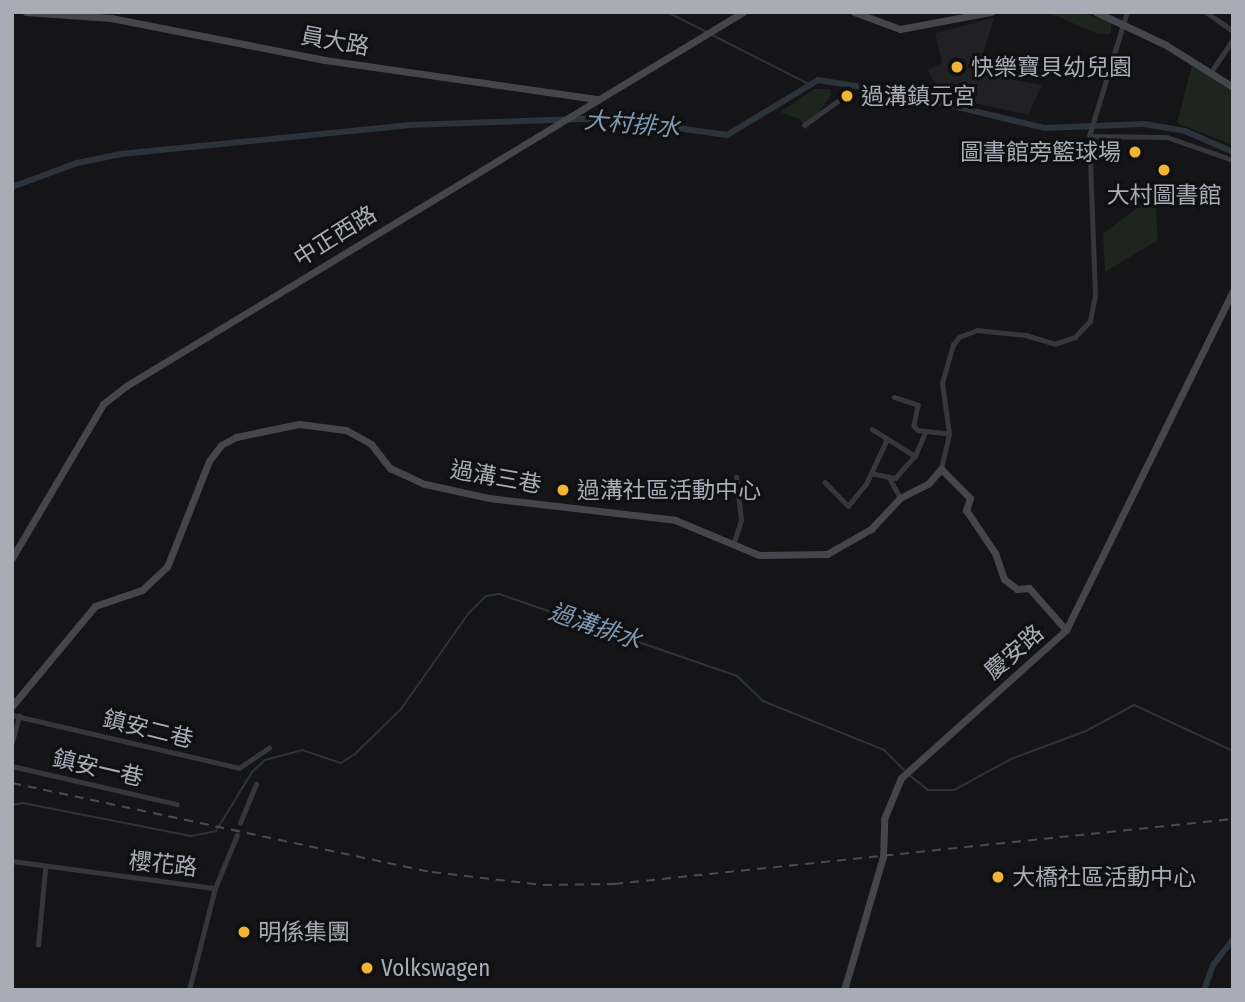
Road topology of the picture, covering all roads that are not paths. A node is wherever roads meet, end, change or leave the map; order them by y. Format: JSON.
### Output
{"nodes":[{"id":1,"x":26,"y":12,"type":"edge"},
{"id":2,"x":743,"y":12,"type":"edge"},
{"id":3,"x":991,"y":12,"type":"edge"},
{"id":4,"x":1096,"y":12,"type":"edge"},
{"id":5,"x":1127,"y":12,"type":"edge"},
{"id":6,"x":1206,"y":12,"type":"edge"},
{"id":7,"x":856,"y":13,"type":"edge"},
{"id":8,"x":1121,"y":22,"type":"junction"},
{"id":9,"x":1233,"y":31,"type":"edge"},
{"id":10,"x":1233,"y":39,"type":"edge"},
{"id":11,"x":1210,"y":73,"type":"junction"},
{"id":12,"x":1233,"y":87,"type":"edge"},
{"id":13,"x":597,"y":99,"type":"junction"},
{"id":14,"x":842,"y":99,"type":"dead end"},
{"id":15,"x":804,"y":125,"type":"dead end"},
{"id":16,"x":1089,"y":136,"type":"junction"},
{"id":17,"x":1233,"y":160,"type":"edge"},
{"id":18,"x":1233,"y":290,"type":"edge"},
{"id":19,"x":894,"y":397,"type":"dead end"},
{"id":20,"x":872,"y":429,"type":"dead end"},
{"id":21,"x":925,"y":433,"type":"junction"},
{"id":22,"x":949,"y":434,"type":"junction"},
{"id":23,"x":887,"y":439,"type":"junction"},
{"id":24,"x":915,"y":456,"type":"junction"},
{"id":25,"x":941,"y":469,"type":"junction"},
{"id":26,"x":871,"y":472,"type":"junction"},
{"id":27,"x":736,"y":477,"type":"dead end"},
{"id":28,"x":889,"y":477,"type":"junction"},
{"id":29,"x":825,"y":482,"type":"dead end"},
{"id":30,"x":900,"y":498,"type":"junction"},
{"id":31,"x":733,"y":546,"type":"junction"},
{"id":32,"x":12,"y":558,"type":"edge"},
{"id":33,"x":1066,"y":630,"type":"junction"},
{"id":34,"x":12,"y":706,"type":"edge"},
{"id":35,"x":15,"y":716,"type":"edge"},
{"id":36,"x":12,"y":742,"type":"edge"},
{"id":37,"x":269,"y":748,"type":"dead end"},
{"id":38,"x":12,"y":766,"type":"edge"},
{"id":39,"x":256,"y":783,"type":"dead end"},
{"id":40,"x":177,"y":804,"type":"dead end"},
{"id":41,"x":240,"y":824,"type":"dead end"},
{"id":42,"x":237,"y":835,"type":"dead end"},
{"id":43,"x":12,"y":861,"type":"edge"},
{"id":44,"x":45,"y":869,"type":"junction"},
{"id":45,"x":215,"y":888,"type":"junction"},
{"id":46,"x":38,"y":945,"type":"dead end"},
{"id":47,"x":189,"y":990,"type":"edge"},
{"id":48,"x":844,"y":990,"type":"edge"}],
"edges":[{"from":1,"to":13,"type":"street","name":"員大路"},
{"from":2,"to":13,"type":"street","name":"中正西路"},
{"from":3,"to":7,"type":"street"},
{"from":4,"to":8,"type":"street"},
{"from":5,"to":8,"type":"street"},
{"from":6,"to":9,"type":"street"},
{"from":8,"to":11,"type":"street"},
{"from":8,"to":16,"type":"street"},
{"from":10,"to":11,"type":"street"},
{"from":11,"to":12,"type":"street"},
{"from":13,"to":32,"type":"street","name":"中正西路"},
{"from":14,"to":15,"type":"street"},
{"from":16,"to":17,"type":"street"},
{"from":16,"to":22,"type":"street"},
{"from":18,"to":33,"type":"street","name":"慶安路"},
{"from":19,"to":21,"type":"street"},
{"from":20,"to":23,"type":"street"},
{"from":21,"to":22,"type":"street"},
{"from":21,"to":24,"type":"street"},
{"from":22,"to":25,"type":"street"},
{"from":23,"to":24,"type":"street"},
{"from":23,"to":26,"type":"street"},
{"from":24,"to":28,"type":"street"},
{"from":25,"to":30,"type":"street","name":"過溝三巷"},
{"from":25,"to":33,"type":"street"},
{"from":26,"to":28,"type":"street"},
{"from":26,"to":29,"type":"street"},
{"from":27,"to":31,"type":"street"},
{"from":28,"to":30,"type":"street"},
{"from":30,"to":31,"type":"street","name":"過溝三巷"},
{"from":31,"to":34,"type":"street","name":"過溝三巷"},
{"from":33,"to":48,"type":"street","name":"慶安路"},
{"from":35,"to":36,"type":"street"},
{"from":35,"to":37,"type":"street","name":"鎮安二巷"},
{"from":38,"to":40,"type":"street","name":"鎮安一巷"},
{"from":39,"to":41,"type":"street"},
{"from":42,"to":45,"type":"street"},
{"from":43,"to":44,"type":"street","name":"櫻花路"},
{"from":44,"to":45,"type":"street","name":"櫻花路"},
{"from":44,"to":46,"type":"street"},
{"from":45,"to":47,"type":"street","name":"櫻花路"}]}
